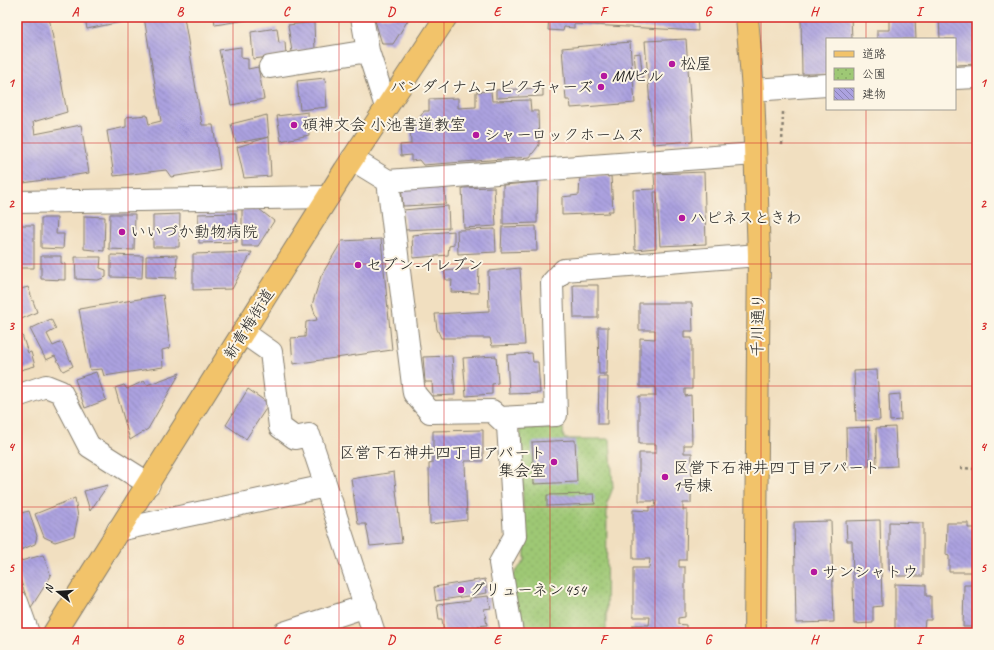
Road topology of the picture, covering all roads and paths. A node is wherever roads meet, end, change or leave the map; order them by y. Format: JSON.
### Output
{"nodes":[{"id":1,"x":362,"y":17,"type":"edge"},
{"id":2,"x":446,"y":17,"type":"edge"},
{"id":3,"x":747,"y":17,"type":"edge"},
{"id":4,"x":368,"y":52,"type":"junction"},
{"id":5,"x":270,"y":67,"type":"dead end"},
{"id":6,"x":977,"y":77,"type":"edge"},
{"id":7,"x":956,"y":78,"type":"edge"},
{"id":8,"x":826,"y":85,"type":"edge"},
{"id":9,"x":753,"y":90,"type":"junction"},
{"id":10,"x":386,"y":107,"type":"junction"},
{"id":11,"x":756,"y":154,"type":"junction"},
{"id":12,"x":352,"y":159,"type":"junction"},
{"id":13,"x":388,"y":181,"type":"junction"},
{"id":14,"x":328,"y":197,"type":"junction"},
{"id":15,"x":17,"y":202,"type":"edge"},
{"id":16,"x":759,"y":255,"type":"junction"},
{"id":17,"x":244,"y":333,"type":"junction"},
{"id":18,"x":17,"y":396,"type":"edge"},
{"id":19,"x":500,"y":418,"type":"junction"},
{"id":20,"x":960,"y":468,"type":"dead end"},
{"id":21,"x":977,"y":468,"type":"edge"},
{"id":22,"x":149,"y":484,"type":"junction"},
{"id":23,"x":326,"y":486,"type":"junction"},
{"id":24,"x":118,"y":530,"type":"junction"},
{"id":25,"x":17,"y":602,"type":"edge"},
{"id":26,"x":366,"y":606,"type":"junction"},
{"id":27,"x":28,"y":633,"type":"edge"},
{"id":28,"x":54,"y":633,"type":"edge"},
{"id":29,"x":284,"y":633,"type":"edge"},
{"id":30,"x":374,"y":633,"type":"edge"},
{"id":31,"x":512,"y":633,"type":"edge"},
{"id":32,"x":755,"y":633,"type":"edge"}],
"edges":[{"from":1,"to":4,"type":"street"},
{"from":2,"to":10,"type":"main road","name":"新青梅街道"},
{"from":3,"to":9,"type":"main road","name":"千川通り"},
{"from":4,"to":5,"type":"street"},
{"from":4,"to":10,"type":"street"},
{"from":6,"to":7,"type":"street"},
{"from":8,"to":9,"type":"street"},
{"from":9,"to":11,"type":"main road","name":"千川通り"},
{"from":10,"to":12,"type":"main road","name":"新青梅街道"},
{"from":11,"to":13,"type":"street"},
{"from":11,"to":16,"type":"main road","name":"千川通り"},
{"from":12,"to":13,"type":"street"},
{"from":12,"to":14,"type":"main road","name":"新青梅街道"},
{"from":13,"to":19,"type":"street"},
{"from":14,"to":15,"type":"street"},
{"from":14,"to":17,"type":"main road","name":"新青梅街道"},
{"from":16,"to":19,"type":"street"},
{"from":16,"to":32,"type":"main road","name":"千川通り"},
{"from":17,"to":22,"type":"main road","name":"新青梅街道"},
{"from":17,"to":23,"type":"street"},
{"from":18,"to":22,"type":"street"},
{"from":19,"to":31,"type":"street"},
{"from":20,"to":21,"type":"path"},
{"from":22,"to":24,"type":"main road","name":"新青梅街道"},
{"from":23,"to":24,"type":"street"},
{"from":23,"to":26,"type":"street"},
{"from":24,"to":28,"type":"main road","name":"新青梅街道"},
{"from":25,"to":27,"type":"street"},
{"from":26,"to":29,"type":"street"},
{"from":26,"to":30,"type":"street"}]}
